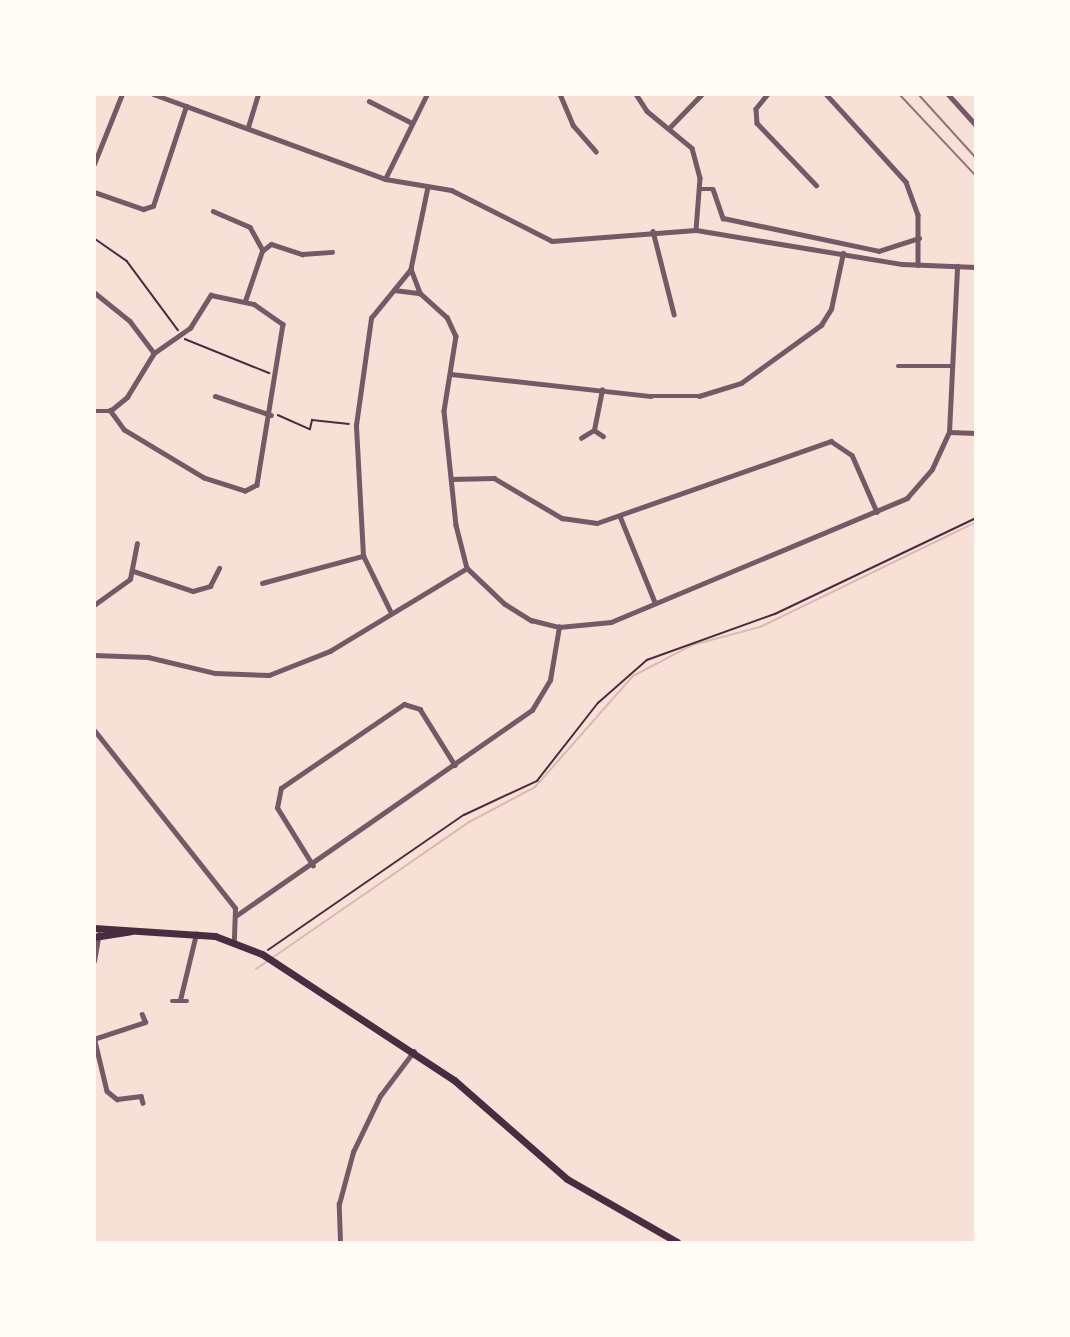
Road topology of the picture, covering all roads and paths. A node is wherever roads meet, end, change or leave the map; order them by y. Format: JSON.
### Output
{"nodes":[{"id":1,"x":122,"y":94,"type":"edge"},
{"id":2,"x":258,"y":94,"type":"edge"},
{"id":3,"x":427,"y":94,"type":"edge"},
{"id":4,"x":560,"y":94,"type":"edge"},
{"id":5,"x":636,"y":94,"type":"edge"},
{"id":6,"x":702,"y":94,"type":"edge"},
{"id":7,"x":768,"y":94,"type":"edge"},
{"id":8,"x":826,"y":94,"type":"edge"},
{"id":9,"x":948,"y":94,"type":"edge"},
{"id":10,"x":155,"y":95,"type":"edge"},
{"id":11,"x":369,"y":101,"type":"dead end"},
{"id":12,"x":186,"y":106,"type":"junction"},
{"id":13,"x":412,"y":123,"type":"junction"},
{"id":14,"x":975,"y":125,"type":"edge"},
{"id":15,"x":248,"y":127,"type":"junction"},
{"id":16,"x":670,"y":127,"type":"junction"},
{"id":17,"x":596,"y":151,"type":"dead end"},
{"id":18,"x":94,"y":164,"type":"edge"},
{"id":19,"x":385,"y":179,"type":"junction"},
{"id":20,"x":816,"y":185,"type":"dead end"},
{"id":21,"x":428,"y":187,"type":"junction"},
{"id":22,"x":700,"y":189,"type":"junction"},
{"id":23,"x":94,"y":192,"type":"edge"},
{"id":24,"x":231,"y":208,"type":"dead end"},
{"id":25,"x":213,"y":212,"type":"dead end"},
{"id":26,"x":228,"y":217,"type":"junction"},
{"id":27,"x":696,"y":230,"type":"junction"},
{"id":28,"x":653,"y":231,"type":"junction"},
{"id":29,"x":94,"y":238,"type":"edge"},
{"id":30,"x":919,"y":238,"type":"junction"},
{"id":31,"x":263,"y":250,"type":"junction"},
{"id":32,"x":332,"y":252,"type":"dead end"},
{"id":33,"x":843,"y":253,"type":"junction"},
{"id":34,"x":918,"y":265,"type":"junction"},
{"id":35,"x":957,"y":266,"type":"junction"},
{"id":36,"x":975,"y":267,"type":"edge"},
{"id":37,"x":411,"y":269,"type":"junction"},
{"id":38,"x":394,"y":290,"type":"junction"},
{"id":39,"x":94,"y":292,"type":"edge"},
{"id":40,"x":420,"y":293,"type":"junction"},
{"id":41,"x":245,"y":301,"type":"junction"},
{"id":42,"x":674,"y":314,"type":"dead end"},
{"id":43,"x":180,"y":335,"type":"junction"},
{"id":44,"x":154,"y":353,"type":"junction"},
{"id":45,"x":898,"y":366,"type":"dead end"},
{"id":46,"x":952,"y":366,"type":"junction"},
{"id":47,"x":451,"y":374,"type":"junction"},
{"id":48,"x":279,"y":377,"type":"junction"},
{"id":49,"x":602,"y":390,"type":"junction"},
{"id":50,"x":215,"y":396,"type":"dead end"},
{"id":51,"x":94,"y":411,"type":"edge"},
{"id":52,"x":110,"y":411,"type":"junction"},
{"id":53,"x":271,"y":414,"type":"junction"},
{"id":54,"x":356,"y":425,"type":"junction"},
{"id":55,"x":594,"y":430,"type":"junction"},
{"id":56,"x":949,"y":432,"type":"junction"},
{"id":57,"x":975,"y":433,"type":"edge"},
{"id":58,"x":603,"y":436,"type":"dead end"},
{"id":59,"x":581,"y":438,"type":"dead end"},
{"id":60,"x":451,"y":479,"type":"junction"},
{"id":61,"x":877,"y":513,"type":"junction"},
{"id":62,"x":620,"y":516,"type":"junction"},
{"id":63,"x":975,"y":518,"type":"edge"},
{"id":64,"x":137,"y":544,"type":"dead end"},
{"id":65,"x":363,"y":556,"type":"junction"},
{"id":66,"x":219,"y":568,"type":"dead end"},
{"id":67,"x":467,"y":568,"type":"junction"},
{"id":68,"x":133,"y":571,"type":"junction"},
{"id":69,"x":262,"y":583,"type":"dead end"},
{"id":70,"x":655,"y":602,"type":"junction"},
{"id":71,"x":94,"y":605,"type":"edge"},
{"id":72,"x":390,"y":611,"type":"junction"},
{"id":73,"x":559,"y":627,"type":"junction"},
{"id":74,"x":94,"y":655,"type":"edge"},
{"id":75,"x":94,"y":730,"type":"edge"},
{"id":76,"x":454,"y":765,"type":"junction"},
{"id":77,"x":313,"y":866,"type":"junction"},
{"id":78,"x":237,"y":915,"type":"junction"},
{"id":79,"x":97,"y":928,"type":"edge"},
{"id":80,"x":131,"y":931,"type":"junction"},
{"id":81,"x":196,"y":934,"type":"junction"},
{"id":82,"x":97,"y":937,"type":"edge"},
{"id":83,"x":234,"y":941,"type":"junction"},
{"id":84,"x":262,"y":954,"type":"junction"},
{"id":85,"x":94,"y":961,"type":"edge"},
{"id":86,"x":180,"y":1000,"type":"junction"},
{"id":87,"x":187,"y":1000,"type":"dead end"},
{"id":88,"x":172,"y":1001,"type":"dead end"},
{"id":89,"x":142,"y":1015,"type":"dead end"},
{"id":90,"x":145,"y":1022,"type":"junction"},
{"id":91,"x":148,"y":1028,"type":"dead end"},
{"id":92,"x":95,"y":1040,"type":"edge"},
{"id":93,"x":414,"y":1051,"type":"junction"},
{"id":94,"x":138,"y":1088,"type":"dead end"},
{"id":95,"x":141,"y":1096,"type":"junction"},
{"id":96,"x":143,"y":1103,"type":"dead end"},
{"id":97,"x":340,"y":1242,"type":"edge"},
{"id":98,"x":677,"y":1242,"type":"edge"}],
"edges":[{"from":1,"to":18,"type":"street"},
{"from":2,"to":15,"type":"street"},
{"from":3,"to":13,"type":"street"},
{"from":4,"to":17,"type":"street"},
{"from":5,"to":16,"type":"street"},
{"from":6,"to":16,"type":"street"},
{"from":7,"to":20,"type":"street"},
{"from":8,"to":30,"type":"street"},
{"from":9,"to":14,"type":"street"},
{"from":10,"to":12,"type":"street"},
{"from":11,"to":13,"type":"street"},
{"from":12,"to":15,"type":"street"},
{"from":12,"to":23,"type":"street"},
{"from":13,"to":19,"type":"street"},
{"from":15,"to":19,"type":"street"},
{"from":16,"to":22,"type":"street"},
{"from":19,"to":21,"type":"street"},
{"from":21,"to":28,"type":"street"},
{"from":21,"to":37,"type":"street"},
{"from":22,"to":27,"type":"street"},
{"from":22,"to":30,"type":"street"},
{"from":24,"to":26,"type":"street"},
{"from":25,"to":26,"type":"street"},
{"from":26,"to":31,"type":"street"},
{"from":27,"to":28,"type":"street"},
{"from":27,"to":33,"type":"street"},
{"from":28,"to":42,"type":"street"},
{"from":29,"to":43,"type":"path"},
{"from":30,"to":34,"type":"street"},
{"from":31,"to":32,"type":"street"},
{"from":31,"to":41,"type":"street"},
{"from":33,"to":34,"type":"street"},
{"from":33,"to":49,"type":"street"},
{"from":34,"to":35,"type":"street"},
{"from":35,"to":36,"type":"street"},
{"from":35,"to":46,"type":"street"},
{"from":37,"to":38,"type":"street"},
{"from":37,"to":40,"type":"street"},
{"from":38,"to":40,"type":"street"},
{"from":38,"to":54,"type":"street"},
{"from":39,"to":44,"type":"street"},
{"from":40,"to":47,"type":"street"},
{"from":41,"to":43,"type":"street"},
{"from":41,"to":48,"type":"street"},
{"from":43,"to":44,"type":"street"},
{"from":43,"to":48,"type":"path"},
{"from":44,"to":52,"type":"street"},
{"from":45,"to":46,"type":"street"},
{"from":46,"to":56,"type":"street"},
{"from":47,"to":49,"type":"street"},
{"from":47,"to":60,"type":"street"},
{"from":48,"to":53,"type":"street"},
{"from":49,"to":55,"type":"street"},
{"from":50,"to":53,"type":"street"},
{"from":51,"to":52,"type":"street"},
{"from":52,"to":53,"type":"street"},
{"from":53,"to":54,"type":"path"},
{"from":54,"to":65,"type":"street"},
{"from":55,"to":58,"type":"street"},
{"from":55,"to":59,"type":"street"},
{"from":56,"to":57,"type":"street"},
{"from":56,"to":61,"type":"street"},
{"from":60,"to":62,"type":"street"},
{"from":60,"to":67,"type":"street"},
{"from":61,"to":62,"type":"street"},
{"from":61,"to":70,"type":"street"},
{"from":62,"to":70,"type":"street"},
{"from":63,"to":84,"type":"path"},
{"from":64,"to":68,"type":"street"},
{"from":65,"to":69,"type":"street"},
{"from":65,"to":72,"type":"street"},
{"from":66,"to":68,"type":"street"},
{"from":67,"to":72,"type":"street"},
{"from":67,"to":73,"type":"street"},
{"from":68,"to":71,"type":"street"},
{"from":70,"to":73,"type":"street"},
{"from":72,"to":74,"type":"street"},
{"from":73,"to":76,"type":"street"},
{"from":75,"to":78,"type":"street"},
{"from":76,"to":77,"type":"street"},
{"from":76,"to":77,"type":"street"},
{"from":77,"to":78,"type":"street"},
{"from":78,"to":83,"type":"street"},
{"from":79,"to":80,"type":"main road"},
{"from":79,"to":82,"type":"street"},
{"from":80,"to":81,"type":"main road"},
{"from":80,"to":82,"type":"main road"},
{"from":81,"to":83,"type":"main road"},
{"from":81,"to":86,"type":"street"},
{"from":82,"to":85,"type":"street"},
{"from":83,"to":84,"type":"main road"},
{"from":84,"to":93,"type":"main road"},
{"from":86,"to":87,"type":"street"},
{"from":86,"to":88,"type":"street"},
{"from":89,"to":90,"type":"street"},
{"from":90,"to":91,"type":"street"},
{"from":90,"to":92,"type":"street"},
{"from":92,"to":95,"type":"street"},
{"from":93,"to":97,"type":"street"},
{"from":93,"to":98,"type":"main road"},
{"from":94,"to":95,"type":"street"},
{"from":95,"to":96,"type":"street"}]}
